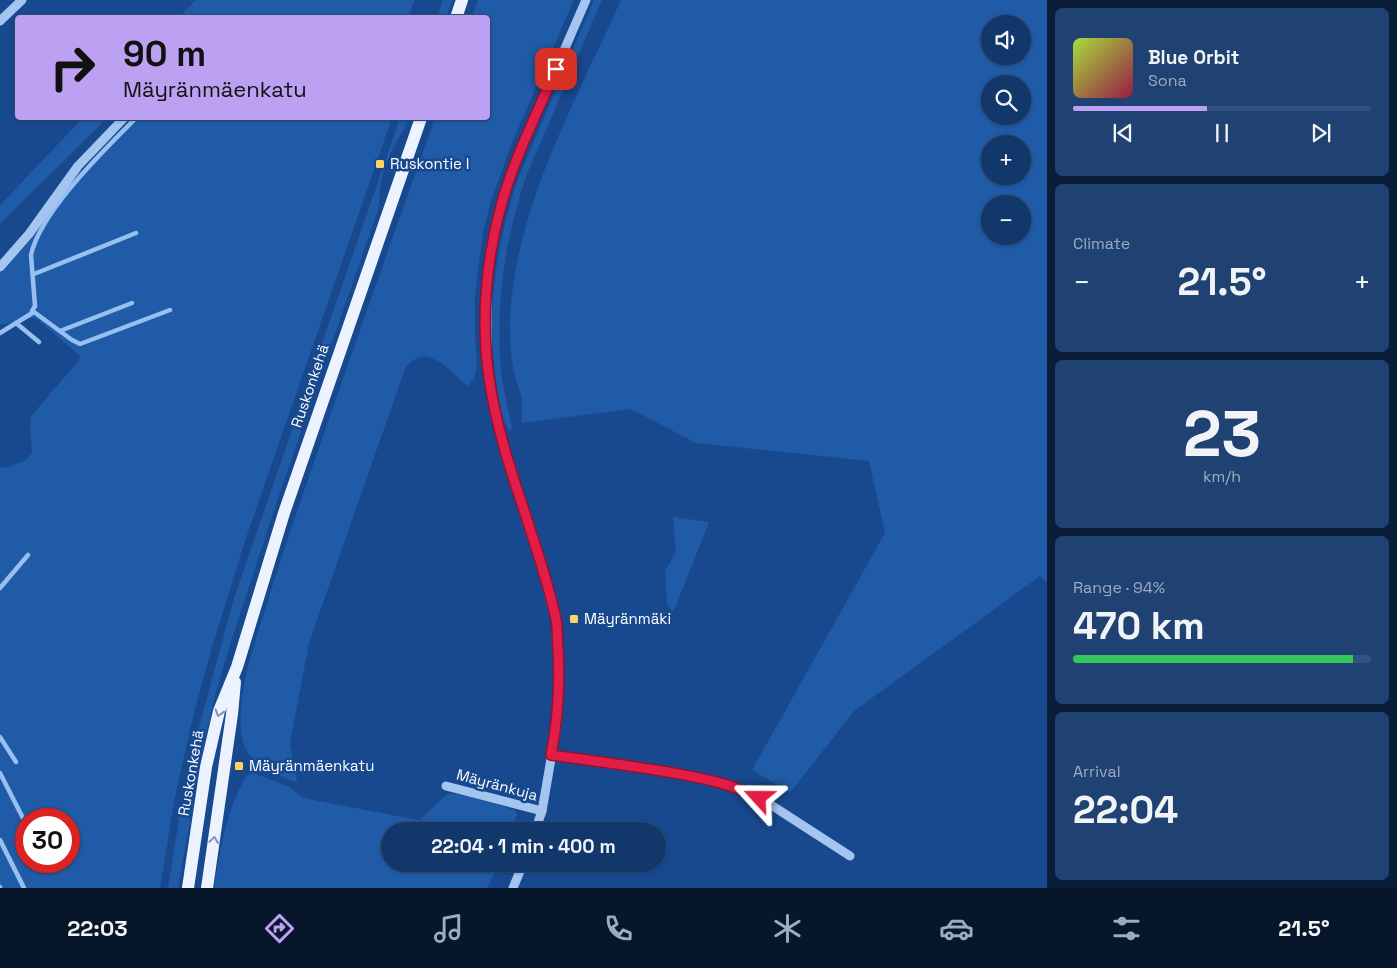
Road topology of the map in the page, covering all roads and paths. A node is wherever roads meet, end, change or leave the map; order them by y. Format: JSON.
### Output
{"nodes":[{"id":1,"x":22,"y":0,"type":"edge"},
{"id":2,"x":462,"y":0,"type":"edge"},
{"id":3,"x":586,"y":0,"type":"edge"},
{"id":4,"x":457,"y":15,"type":"edge"},
{"id":5,"x":0,"y":21,"type":"edge"},
{"id":6,"x":122,"y":120,"type":"edge"},
{"id":7,"x":420,"y":120,"type":"edge"},
{"id":8,"x":0,"y":267,"type":"edge"},
{"id":9,"x":237,"y":667,"type":"junction"},
{"id":10,"x":551,"y":755,"type":"junction"},
{"id":11,"x":446,"y":786,"type":"dead end"},
{"id":12,"x":542,"y":811,"type":"junction"},
{"id":13,"x":538,"y":822,"type":"edge"},
{"id":14,"x":850,"y":856,"type":"dead end"},
{"id":15,"x":519,"y":872,"type":"edge"},
{"id":16,"x":188,"y":888,"type":"edge"},
{"id":17,"x":207,"y":888,"type":"edge"},
{"id":18,"x":513,"y":888,"type":"edge"}],
"edges":[{"from":1,"to":5,"type":"street"},
{"from":2,"to":4,"type":"main road"},
{"from":3,"to":10,"type":"street"},
{"from":6,"to":8,"type":"street"},
{"from":7,"to":9,"type":"main road","name":"Ruskonkehä"},
{"from":9,"to":16,"type":"main road","name":"Ruskonkehä","one_way":true},
{"from":17,"to":9,"type":"main road","name":"Ruskonkehä","one_way":true},
{"from":10,"to":12,"type":"street"},
{"from":10,"to":14,"type":"street"},
{"from":11,"to":12,"type":"street","name":"Mäyränkuja"},
{"from":12,"to":13,"type":"street"},
{"from":15,"to":18,"type":"street"}]}
